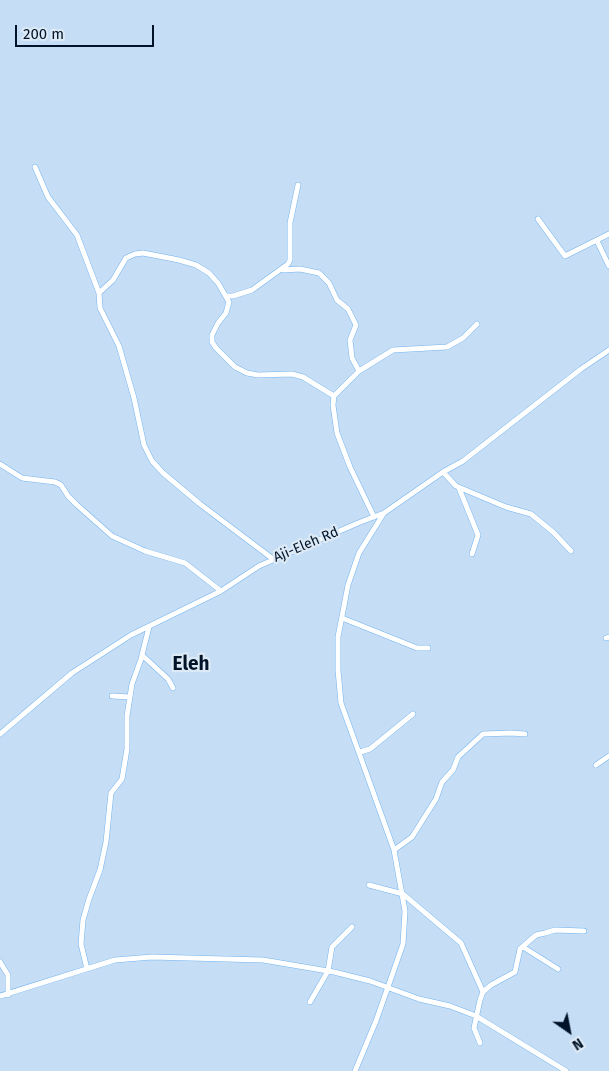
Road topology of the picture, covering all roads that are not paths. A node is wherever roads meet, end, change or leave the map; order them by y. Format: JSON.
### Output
{"nodes":[{"id":1,"x":35,"y":167,"type":"dead end"},
{"id":2,"x":298,"y":185,"type":"dead end"},
{"id":3,"x":538,"y":219,"type":"dead end"},
{"id":4,"x":609,"y":234,"type":"edge"},
{"id":5,"x":596,"y":241,"type":"junction"},
{"id":6,"x":609,"y":266,"type":"edge"},
{"id":7,"x":283,"y":270,"type":"junction"},
{"id":8,"x":99,"y":293,"type":"junction"},
{"id":9,"x":227,"y":296,"type":"junction"},
{"id":10,"x":477,"y":324,"type":"dead end"},
{"id":11,"x":609,"y":350,"type":"edge"},
{"id":12,"x":359,"y":371,"type":"junction"},
{"id":13,"x":334,"y":396,"type":"junction"},
{"id":14,"x":0,"y":464,"type":"edge"},
{"id":15,"x":443,"y":472,"type":"junction"},
{"id":16,"x":458,"y":487,"type":"junction"},
{"id":17,"x":384,"y":513,"type":"junction"},
{"id":18,"x":374,"y":517,"type":"junction"},
{"id":19,"x":571,"y":551,"type":"dead end"},
{"id":20,"x":472,"y":554,"type":"dead end"},
{"id":21,"x":274,"y":559,"type":"junction"},
{"id":22,"x":221,"y":591,"type":"junction"},
{"id":23,"x":342,"y":618,"type":"junction"},
{"id":24,"x":149,"y":627,"type":"junction"},
{"id":25,"x":428,"y":648,"type":"dead end"},
{"id":26,"x":142,"y":655,"type":"junction"},
{"id":27,"x":173,"y":688,"type":"dead end"},
{"id":28,"x":112,"y":696,"type":"dead end"},
{"id":29,"x":130,"y":697,"type":"junction"},
{"id":30,"x":413,"y":714,"type":"dead end"},
{"id":31,"x":0,"y":734,"type":"edge"},
{"id":32,"x":525,"y":734,"type":"dead end"},
{"id":33,"x":360,"y":752,"type":"junction"},
{"id":34,"x":609,"y":756,"type":"edge"},
{"id":35,"x":596,"y":765,"type":"dead end"},
{"id":36,"x":394,"y":850,"type":"junction"},
{"id":37,"x":369,"y":885,"type":"dead end"},
{"id":38,"x":403,"y":894,"type":"junction"},
{"id":39,"x":352,"y":928,"type":"dead end"},
{"id":40,"x":584,"y":931,"type":"dead end"},
{"id":41,"x":523,"y":947,"type":"junction"},
{"id":42,"x":0,"y":962,"type":"edge"},
{"id":43,"x":558,"y":968,"type":"dead end"},
{"id":44,"x":87,"y":969,"type":"junction"},
{"id":45,"x":328,"y":971,"type":"junction"},
{"id":46,"x":387,"y":988,"type":"junction"},
{"id":47,"x":483,"y":992,"type":"junction"},
{"id":48,"x":8,"y":994,"type":"junction"},
{"id":49,"x":0,"y":996,"type":"edge"},
{"id":50,"x":310,"y":1002,"type":"dead end"},
{"id":51,"x":476,"y":1016,"type":"junction"},
{"id":52,"x":480,"y":1043,"type":"dead end"},
{"id":53,"x":355,"y":1071,"type":"edge"},
{"id":54,"x":566,"y":1071,"type":"edge"}],
"edges":[{"from":1,"to":8,"type":"street"},
{"from":2,"to":7,"type":"street"},
{"from":3,"to":5,"type":"street"},
{"from":4,"to":5,"type":"street"},
{"from":5,"to":6,"type":"street"},
{"from":7,"to":9,"type":"street"},
{"from":7,"to":12,"type":"street"},
{"from":8,"to":9,"type":"street"},
{"from":8,"to":21,"type":"street"},
{"from":9,"to":13,"type":"street"},
{"from":10,"to":12,"type":"street"},
{"from":11,"to":15,"type":"street","name":"Aji-Eleh Rd"},
{"from":12,"to":13,"type":"street"},
{"from":13,"to":18,"type":"street"},
{"from":14,"to":22,"type":"street"},
{"from":15,"to":16,"type":"street"},
{"from":15,"to":17,"type":"street","name":"Aji-Eleh Rd"},
{"from":16,"to":19,"type":"street"},
{"from":16,"to":20,"type":"street"},
{"from":17,"to":18,"type":"street","name":"Aji-Eleh Rd"},
{"from":17,"to":23,"type":"street"},
{"from":18,"to":21,"type":"street","name":"Aji-Eleh Rd"},
{"from":21,"to":22,"type":"street","name":"Aji-Eleh Rd"},
{"from":22,"to":24,"type":"street","name":"Aji-Eleh Rd"},
{"from":23,"to":25,"type":"street"},
{"from":23,"to":33,"type":"street"},
{"from":24,"to":26,"type":"street"},
{"from":24,"to":31,"type":"street","name":"Aji-Eleh Rd"},
{"from":26,"to":27,"type":"street"},
{"from":26,"to":29,"type":"street"},
{"from":28,"to":29,"type":"street"},
{"from":29,"to":44,"type":"street"},
{"from":30,"to":33,"type":"street"},
{"from":32,"to":36,"type":"street"},
{"from":33,"to":36,"type":"street"},
{"from":34,"to":35,"type":"street"},
{"from":36,"to":38,"type":"street"},
{"from":37,"to":38,"type":"street"},
{"from":38,"to":46,"type":"street"},
{"from":38,"to":47,"type":"street"},
{"from":39,"to":45,"type":"street"},
{"from":40,"to":41,"type":"street"},
{"from":41,"to":43,"type":"street"},
{"from":41,"to":47,"type":"street"},
{"from":42,"to":48,"type":"street"},
{"from":44,"to":45,"type":"street"},
{"from":44,"to":48,"type":"street"},
{"from":45,"to":46,"type":"street"},
{"from":45,"to":50,"type":"street"},
{"from":46,"to":51,"type":"street"},
{"from":46,"to":53,"type":"street"},
{"from":47,"to":51,"type":"street"},
{"from":48,"to":49,"type":"street"},
{"from":51,"to":52,"type":"street"},
{"from":51,"to":54,"type":"street"}]}
